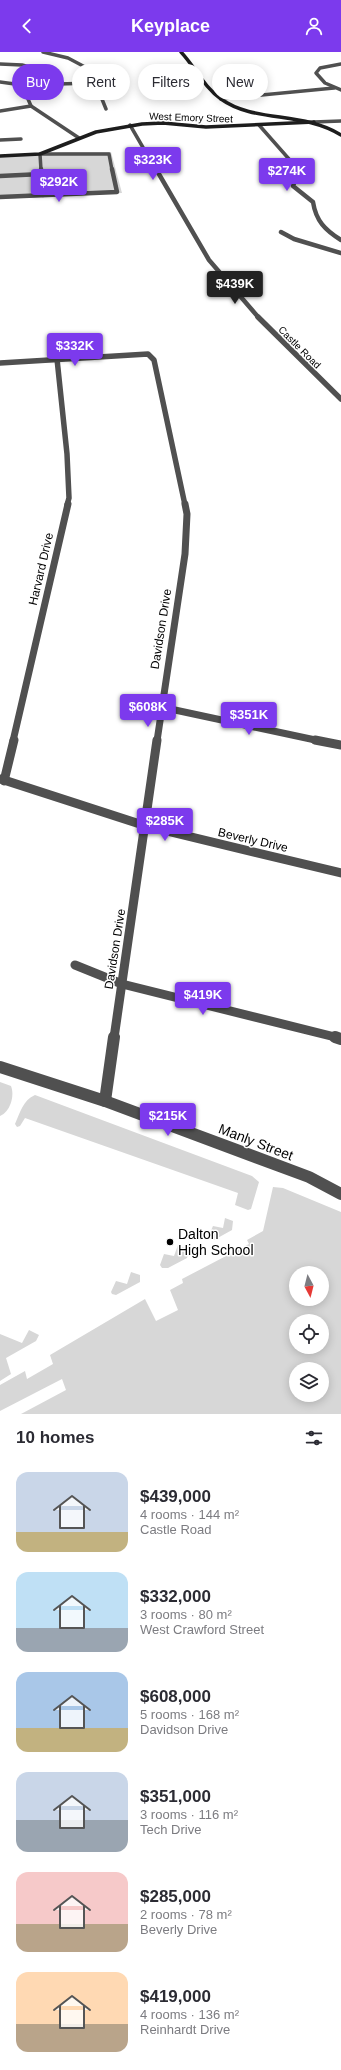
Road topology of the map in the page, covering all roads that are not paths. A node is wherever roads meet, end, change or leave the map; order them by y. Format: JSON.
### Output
{"nodes":[{"id":1,"x":43,"y":52,"type":"edge"},
{"id":2,"x":181,"y":52,"type":"edge"},
{"id":3,"x":0,"y":64,"type":"edge"},
{"id":4,"x":81,"y":64,"type":"edge"},
{"id":5,"x":341,"y":64,"type":"edge"},
{"id":6,"x":12,"y":65,"type":"edge"},
{"id":7,"x":0,"y":82,"type":"edge"},
{"id":8,"x":12,"y":84,"type":"edge"},
{"id":9,"x":212,"y":88,"type":"edge"},
{"id":10,"x":334,"y":88,"type":"junction"},
{"id":11,"x":341,"y":90,"type":"edge"},
{"id":12,"x":268,"y":94,"type":"edge"},
{"id":13,"x":28,"y":100,"type":"edge"},
{"id":14,"x":104,"y":100,"type":"edge"},
{"id":15,"x":223,"y":100,"type":"edge"},
{"id":16,"x":31,"y":106,"type":"junction"},
{"id":17,"x":106,"y":109,"type":"dead end"},
{"id":18,"x":0,"y":112,"type":"edge"},
{"id":19,"x":341,"y":121,"type":"edge"},
{"id":20,"x":314,"y":122,"type":"junction"},
{"id":21,"x":130,"y":125,"type":"junction"},
{"id":22,"x":259,"y":125,"type":"junction"},
{"id":23,"x":21,"y":133,"type":"dead end"},
{"id":24,"x":341,"y":135,"type":"edge"},
{"id":25,"x":79,"y":138,"type":"junction"},
{"id":26,"x":21,"y":139,"type":"junction"},
{"id":27,"x":0,"y":140,"type":"edge"},
{"id":28,"x":22,"y":146,"type":"dead end"},
{"id":29,"x":40,"y":154,"type":"junction"},
{"id":30,"x":0,"y":156,"type":"edge"},
{"id":31,"x":42,"y":174,"type":"junction"},
{"id":32,"x":0,"y":176,"type":"edge"},
{"id":33,"x":43,"y":195,"type":"junction"},
{"id":34,"x":0,"y":197,"type":"edge"},
{"id":35,"x":281,"y":232,"type":"dead end"},
{"id":36,"x":341,"y":240,"type":"edge"},
{"id":37,"x":341,"y":253,"type":"edge"},
{"id":38,"x":57,"y":359,"type":"junction"},
{"id":39,"x":0,"y":363,"type":"edge"},
{"id":40,"x":341,"y":399,"type":"edge"},
{"id":41,"x":161,"y":707,"type":"junction"},
{"id":42,"x":341,"y":745,"type":"edge"},
{"id":43,"x":2,"y":780,"type":"edge"},
{"id":44,"x":146,"y":826,"type":"junction"},
{"id":45,"x":341,"y":873,"type":"edge"},
{"id":46,"x":75,"y":965,"type":"dead end"},
{"id":47,"x":122,"y":984,"type":"junction"},
{"id":48,"x":341,"y":1039,"type":"edge"},
{"id":49,"x":0,"y":1067,"type":"edge"},
{"id":50,"x":105,"y":1101,"type":"junction"},
{"id":51,"x":341,"y":1194,"type":"edge"}],
"edges":[{"from":1,"to":4,"type":"street"},
{"from":2,"to":9,"type":"street"},
{"from":3,"to":6,"type":"street"},
{"from":5,"to":10,"type":"street"},
{"from":7,"to":8,"type":"street"},
{"from":10,"to":11,"type":"street"},
{"from":10,"to":12,"type":"street"},
{"from":13,"to":16,"type":"street"},
{"from":14,"to":17,"type":"street"},
{"from":15,"to":20,"type":"street"},
{"from":16,"to":18,"type":"street"},
{"from":16,"to":25,"type":"street"},
{"from":19,"to":20,"type":"street"},
{"from":20,"to":22,"type":"street","name":"West Emory Street"},
{"from":20,"to":24,"type":"street"},
{"from":21,"to":22,"type":"street","name":"West Emory Street"},
{"from":21,"to":25,"type":"street","name":"West Emory Street"},
{"from":21,"to":40,"type":"street","name":"Castle Road"},
{"from":22,"to":36,"type":"street"},
{"from":23,"to":26,"type":"street"},
{"from":25,"to":29,"type":"street","name":"West Emory Street"},
{"from":26,"to":27,"type":"street"},
{"from":26,"to":28,"type":"street"},
{"from":29,"to":30,"type":"street","name":"West Emory Street"},
{"from":29,"to":31,"type":"street"},
{"from":29,"to":33,"type":"street"},
{"from":31,"to":32,"type":"street"},
{"from":31,"to":33,"type":"street"},
{"from":33,"to":34,"type":"street"},
{"from":35,"to":37,"type":"street"},
{"from":38,"to":39,"type":"street"},
{"from":38,"to":41,"type":"street","name":"Davidson Drive"},
{"from":38,"to":43,"type":"street","name":"Harvard Drive"},
{"from":41,"to":42,"type":"street"},
{"from":41,"to":44,"type":"street","name":"Davidson Drive"},
{"from":43,"to":44,"type":"street","name":"Beverly Drive"},
{"from":44,"to":45,"type":"street","name":"Beverly Drive"},
{"from":44,"to":47,"type":"street","name":"Davidson Drive"},
{"from":46,"to":47,"type":"street"},
{"from":47,"to":48,"type":"street"},
{"from":47,"to":50,"type":"street","name":"Davidson Drive"},
{"from":49,"to":50,"type":"street","name":"Manly Street"},
{"from":50,"to":51,"type":"street","name":"Manly Street"}]}
